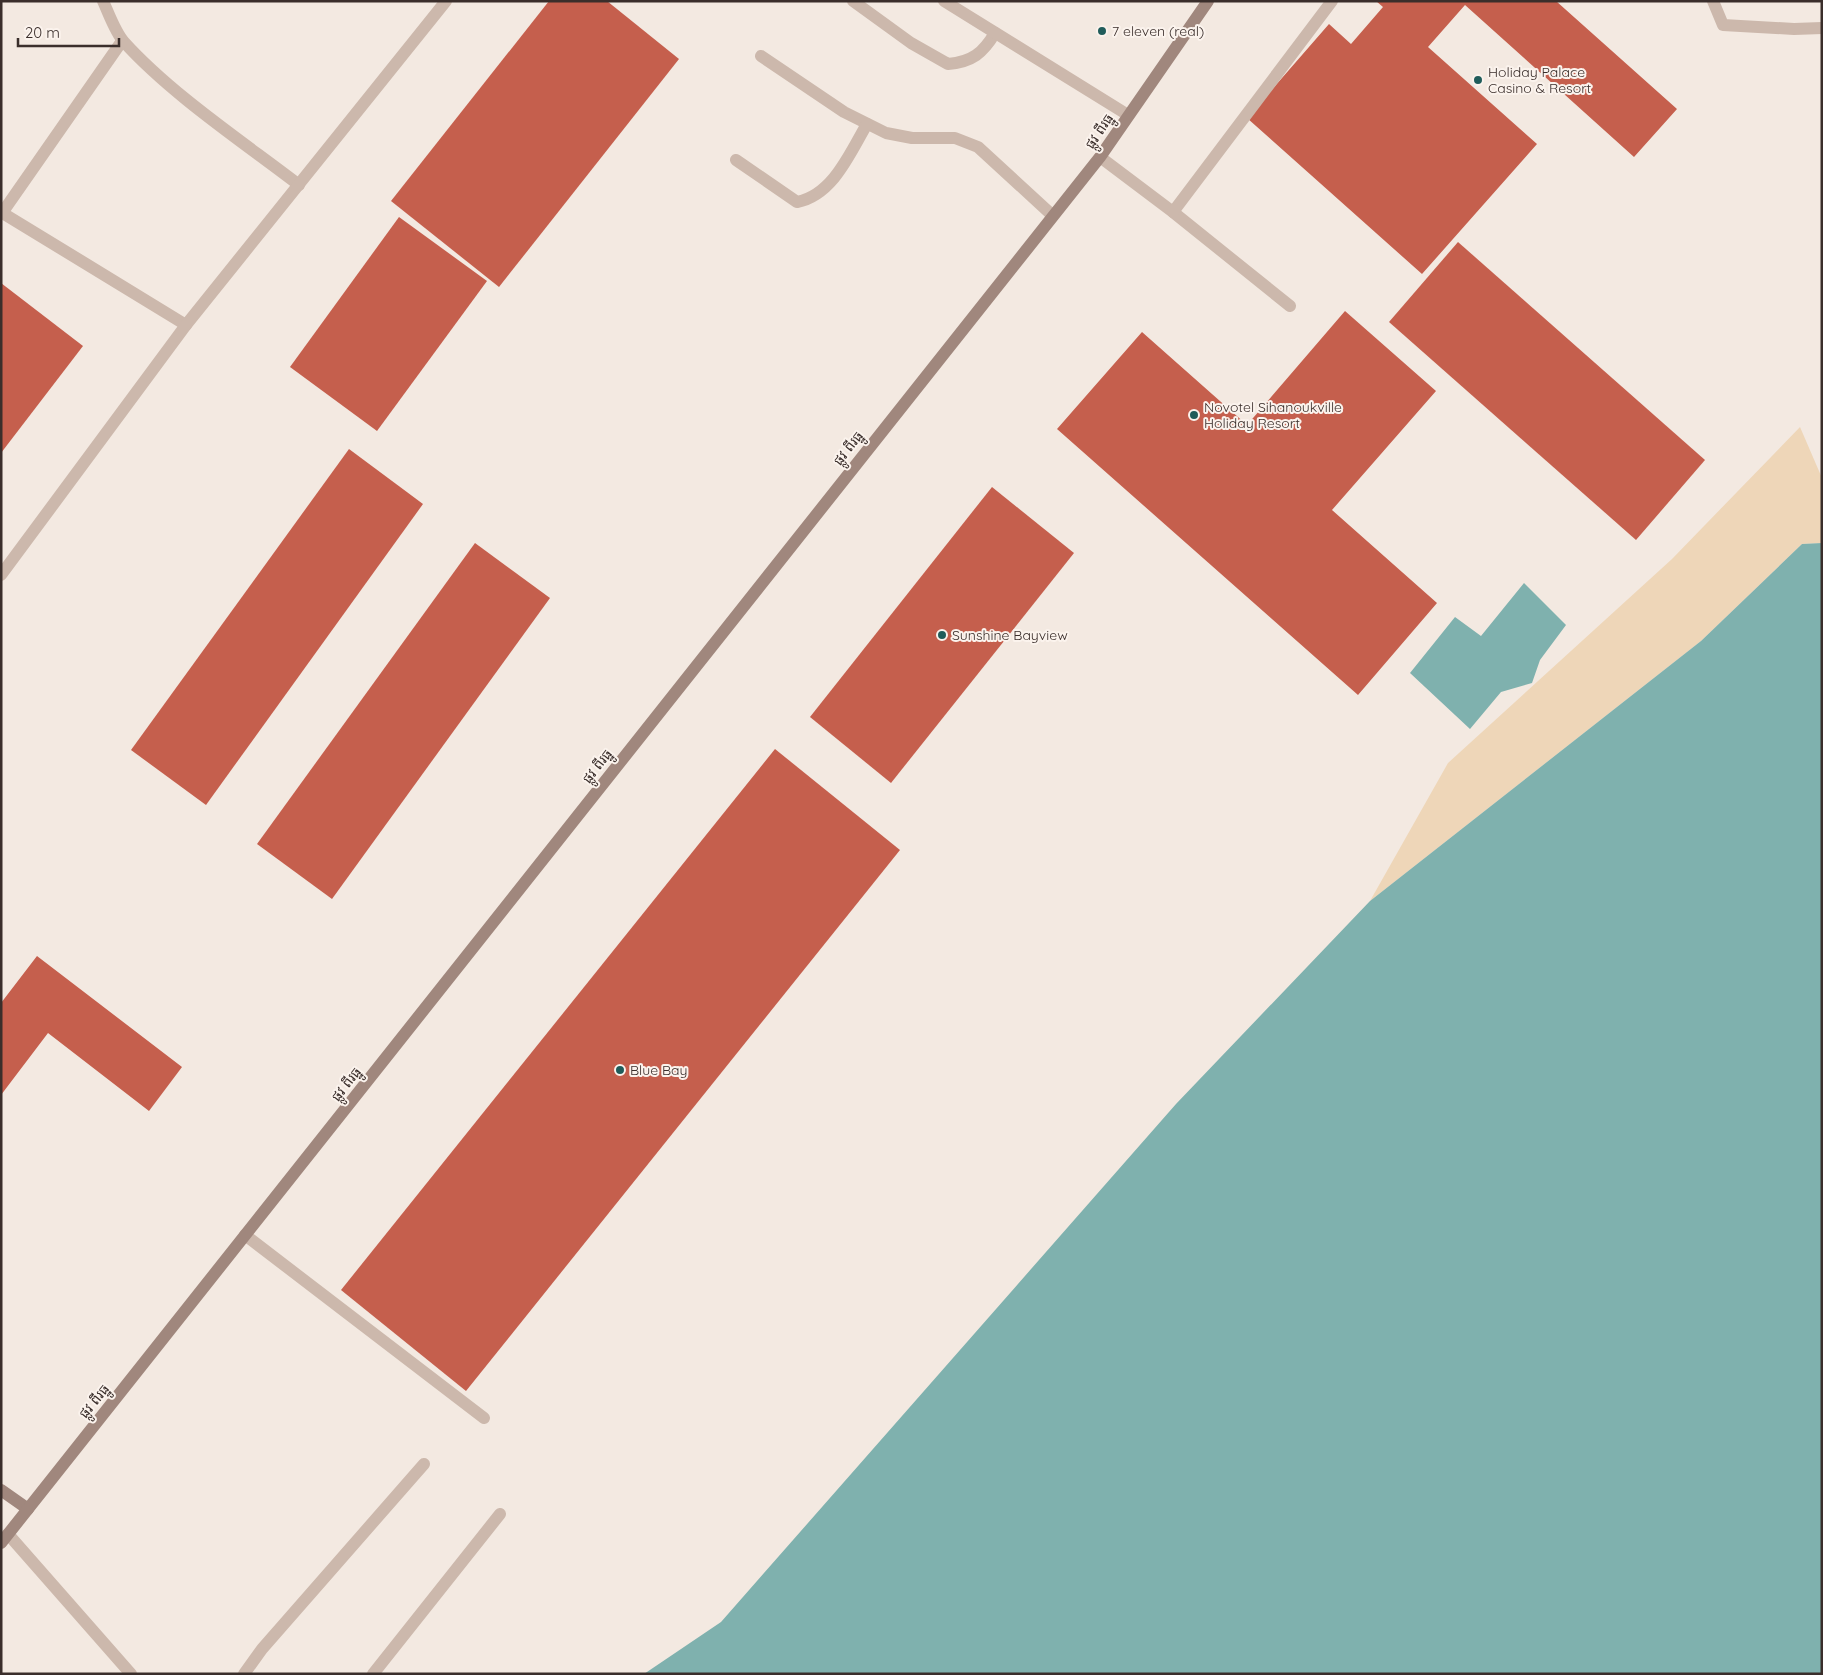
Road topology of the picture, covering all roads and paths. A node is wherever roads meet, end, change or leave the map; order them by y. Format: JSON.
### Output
{"nodes":[{"id":1,"x":103,"y":1,"type":"edge"},
{"id":2,"x":446,"y":1,"type":"edge"},
{"id":3,"x":852,"y":1,"type":"edge"},
{"id":4,"x":944,"y":1,"type":"edge"},
{"id":5,"x":1208,"y":1,"type":"edge"},
{"id":6,"x":1332,"y":1,"type":"edge"},
{"id":7,"x":1713,"y":1,"type":"edge"},
{"id":8,"x":1822,"y":28,"type":"edge"},
{"id":9,"x":995,"y":32,"type":"junction"},
{"id":10,"x":122,"y":41,"type":"junction"},
{"id":11,"x":760,"y":56,"type":"dead end"},
{"id":12,"x":1128,"y":115,"type":"junction"},
{"id":13,"x":867,"y":124,"type":"junction"},
{"id":14,"x":1100,"y":157,"type":"junction"},
{"id":15,"x":736,"y":160,"type":"dead end"},
{"id":16,"x":299,"y":185,"type":"junction"},
{"id":17,"x":1173,"y":212,"type":"junction"},
{"id":18,"x":2,"y":213,"type":"edge"},
{"id":19,"x":1052,"y":215,"type":"junction"},
{"id":20,"x":1290,"y":306,"type":"dead end"},
{"id":21,"x":186,"y":325,"type":"junction"},
{"id":22,"x":1,"y":575,"type":"edge"},
{"id":23,"x":246,"y":1235,"type":"junction"},
{"id":24,"x":484,"y":1418,"type":"dead end"},
{"id":25,"x":424,"y":1464,"type":"dead end"},
{"id":26,"x":1,"y":1490,"type":"edge"},
{"id":27,"x":28,"y":1508,"type":"junction"},
{"id":28,"x":500,"y":1514,"type":"dead end"},
{"id":29,"x":5,"y":1538,"type":"edge"},
{"id":30,"x":131,"y":1674,"type":"edge"},
{"id":31,"x":244,"y":1674,"type":"edge"},
{"id":32,"x":373,"y":1674,"type":"edge"}],
"edges":[{"from":1,"to":10,"type":"street"},
{"from":2,"to":16,"type":"street"},
{"from":3,"to":9,"type":"street"},
{"from":4,"to":9,"type":"street"},
{"from":5,"to":12,"type":"main road","name":"ផ្លូវ ពីរធ្នូ"},
{"from":6,"to":17,"type":"street"},
{"from":7,"to":8,"type":"street"},
{"from":9,"to":12,"type":"street"},
{"from":10,"to":16,"type":"street"},
{"from":10,"to":18,"type":"street"},
{"from":11,"to":13,"type":"street"},
{"from":12,"to":14,"type":"main road","name":"ផ្លូវ ពីរធ្នូ"},
{"from":13,"to":15,"type":"street"},
{"from":13,"to":19,"type":"street"},
{"from":14,"to":17,"type":"street"},
{"from":14,"to":19,"type":"main road","name":"ផ្លូវ ពីរធ្នូ"},
{"from":16,"to":21,"type":"street"},
{"from":17,"to":20,"type":"street"},
{"from":18,"to":21,"type":"street"},
{"from":19,"to":23,"type":"main road","name":"ផ្លូវ ពីរធ្នូ"},
{"from":21,"to":22,"type":"street"},
{"from":23,"to":24,"type":"street"},
{"from":23,"to":27,"type":"main road","name":"ផ្លូវ ពីរធ្នូ"},
{"from":25,"to":31,"type":"street"},
{"from":26,"to":27,"type":"main road"},
{"from":27,"to":29,"type":"main road","name":"ផ្លូវ ពីរធ្នូ"},
{"from":28,"to":32,"type":"street"},
{"from":29,"to":30,"type":"street"}]}
